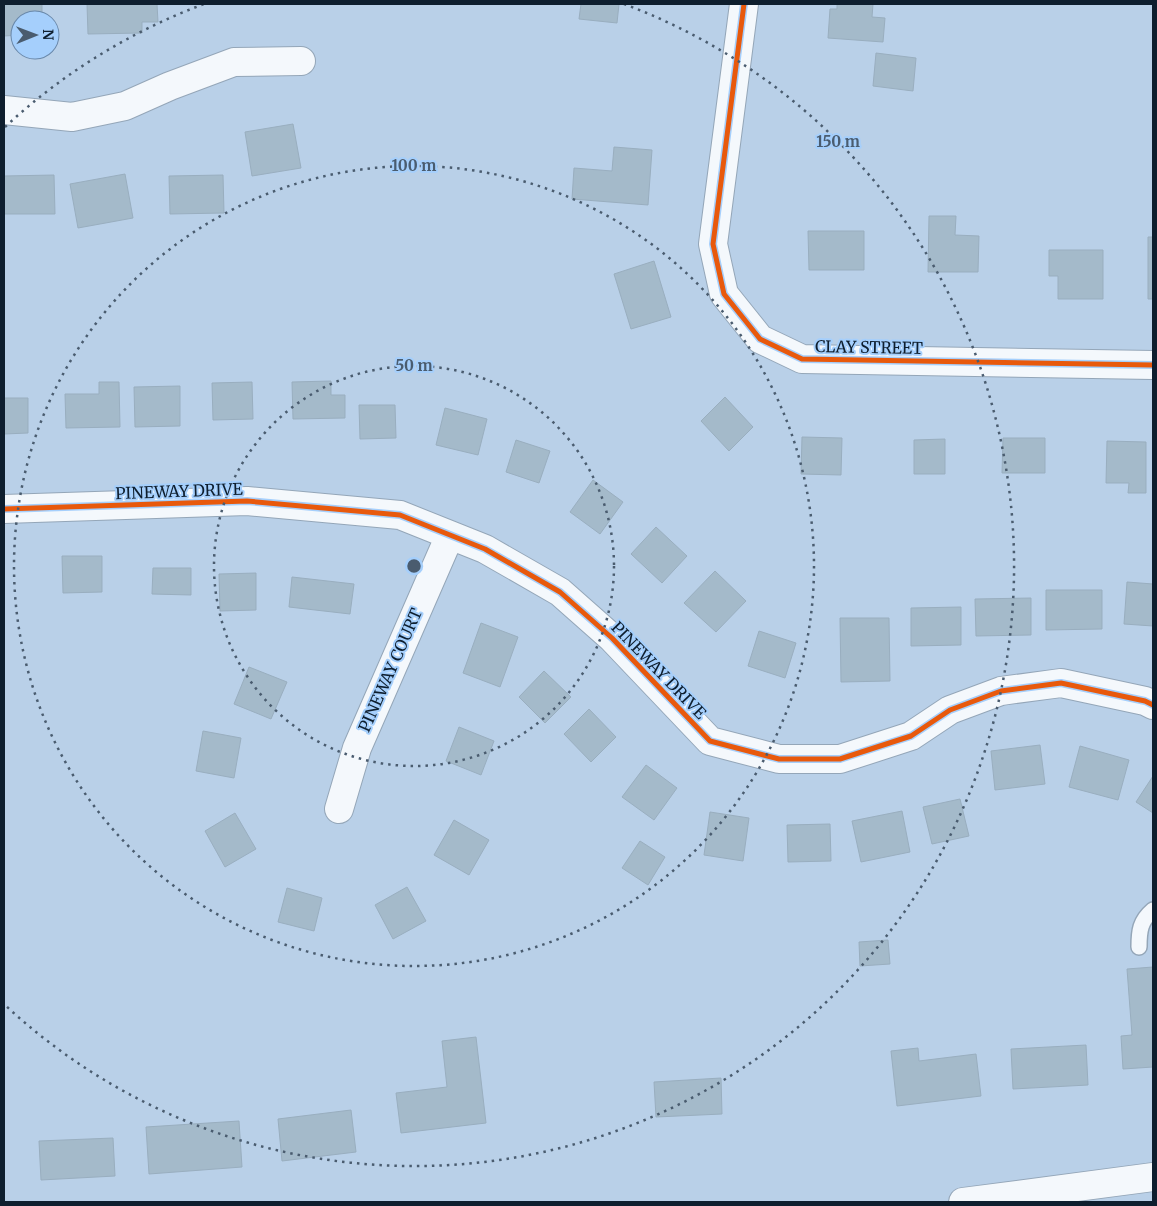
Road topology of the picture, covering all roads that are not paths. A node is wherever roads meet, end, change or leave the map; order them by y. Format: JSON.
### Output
{"nodes":[{"id":1,"x":744,"y":4,"type":"edge"},
{"id":2,"x":302,"y":61,"type":"dead end"},
{"id":3,"x":4,"y":110,"type":"edge"},
{"id":4,"x":1153,"y":366,"type":"edge"},
{"id":5,"x":4,"y":509,"type":"edge"},
{"id":6,"x":450,"y":535,"type":"junction"},
{"id":7,"x":1153,"y":706,"type":"edge"},
{"id":8,"x":339,"y":809,"type":"dead end"},
{"id":9,"x":1153,"y":910,"type":"edge"},
{"id":10,"x":1139,"y":948,"type":"dead end"},
{"id":11,"x":1153,"y":1177,"type":"edge"},
{"id":12,"x":963,"y":1202,"type":"edge"}],
"edges":[{"from":1,"to":4,"type":"street","name":"CLAY STREET"},
{"from":2,"to":3,"type":"street"},
{"from":5,"to":6,"type":"street","name":"PINEWAY DRIVE"},
{"from":6,"to":7,"type":"street","name":"PINEWAY DRIVE"},
{"from":6,"to":8,"type":"street","name":"PINEWAY COURT"},
{"from":9,"to":10,"type":"lane"},
{"from":11,"to":12,"type":"street"}]}
